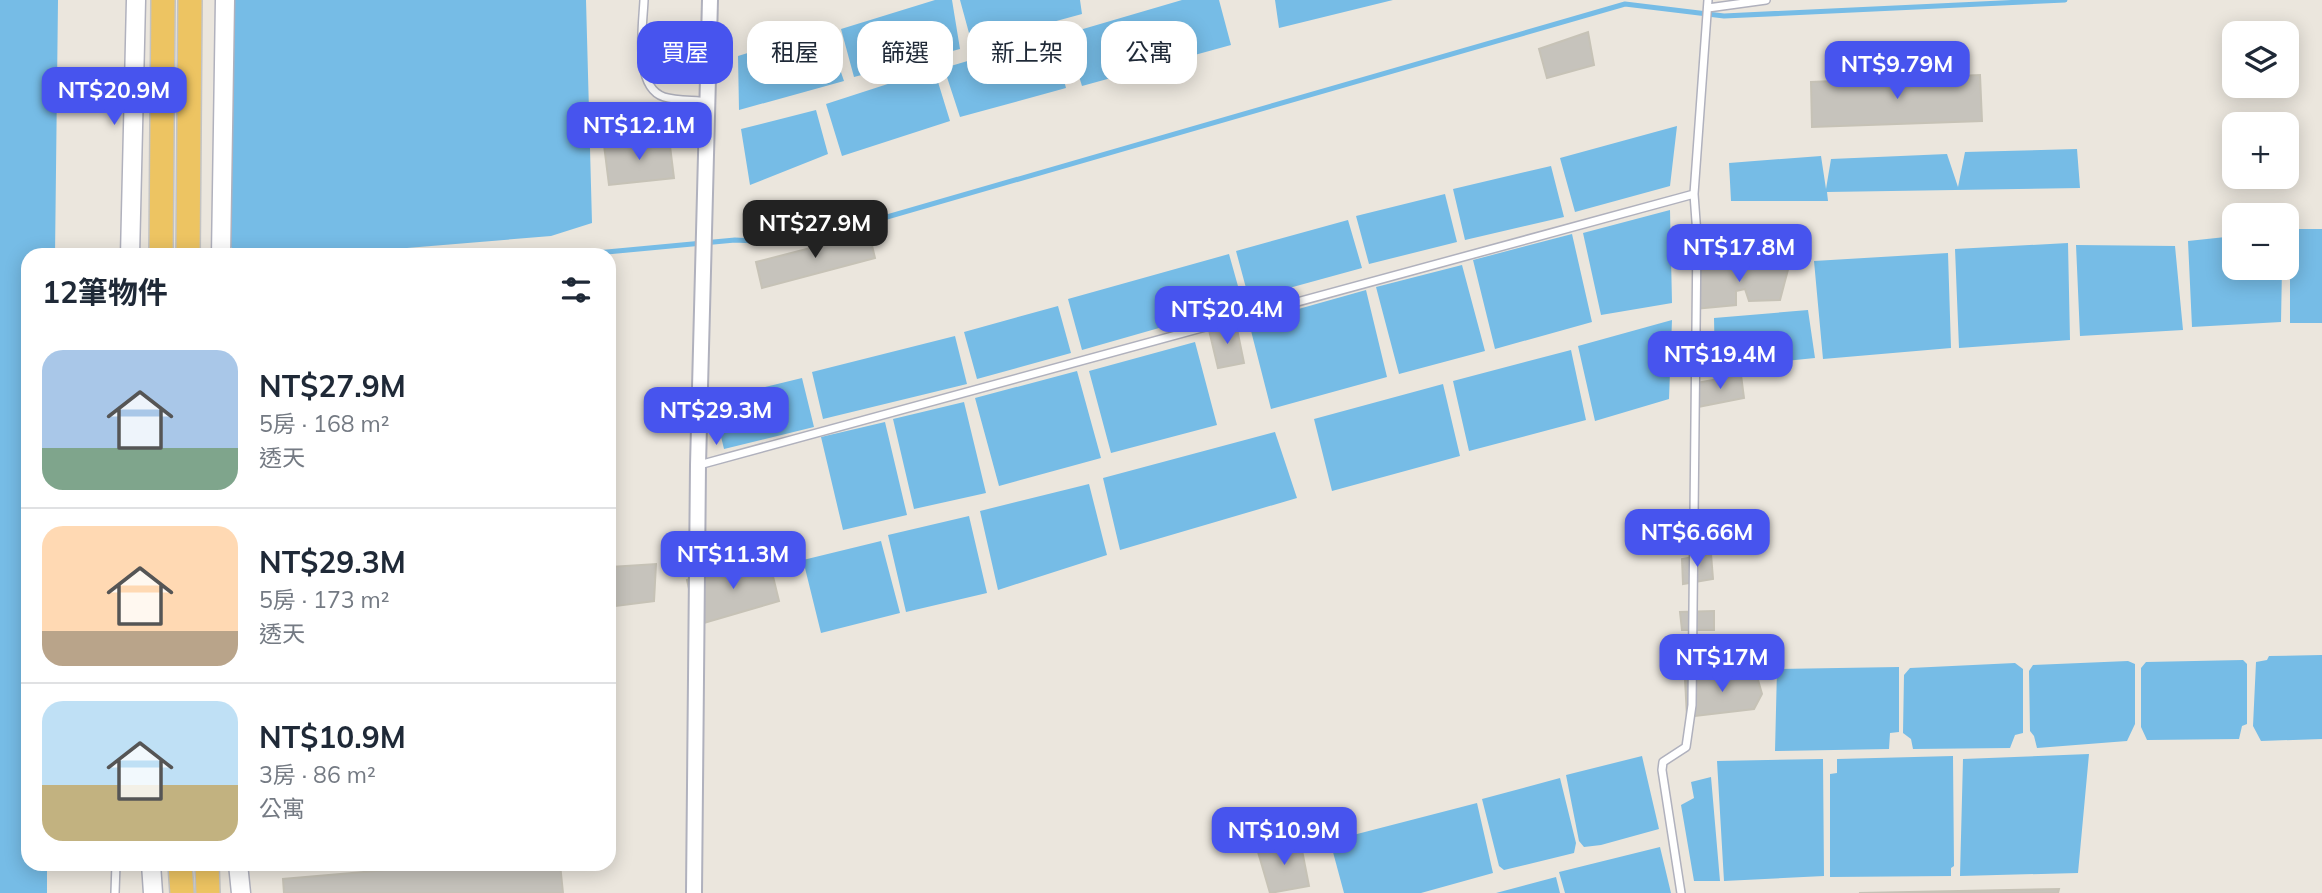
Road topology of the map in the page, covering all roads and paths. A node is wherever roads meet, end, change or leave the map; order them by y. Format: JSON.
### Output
{"nodes":[{"id":1,"x":135,"y":0,"type":"edge"},
{"id":2,"x":163,"y":0,"type":"edge"},
{"id":3,"x":190,"y":0,"type":"edge"},
{"id":4,"x":225,"y":0,"type":"edge"},
{"id":5,"x":644,"y":0,"type":"edge"},
{"id":6,"x":710,"y":0,"type":"edge"},
{"id":7,"x":1766,"y":0,"type":"edge"},
{"id":8,"x":1708,"y":4,"type":"edge"},
{"id":9,"x":708,"y":102,"type":"junction"},
{"id":10,"x":1694,"y":194,"type":"junction"},
{"id":11,"x":130,"y":248,"type":"edge"},
{"id":12,"x":161,"y":248,"type":"edge"},
{"id":13,"x":188,"y":248,"type":"edge"},
{"id":14,"x":221,"y":248,"type":"edge"},
{"id":15,"x":698,"y":465,"type":"junction"},
{"id":16,"x":116,"y":871,"type":"edge"},
{"id":17,"x":151,"y":871,"type":"edge"},
{"id":18,"x":180,"y":871,"type":"edge"},
{"id":19,"x":207,"y":871,"type":"edge"},
{"id":20,"x":239,"y":871,"type":"edge"},
{"id":21,"x":116,"y":893,"type":"edge"},
{"id":22,"x":153,"y":893,"type":"edge"},
{"id":23,"x":182,"y":893,"type":"edge"},
{"id":24,"x":208,"y":893,"type":"edge"},
{"id":25,"x":241,"y":893,"type":"edge"},
{"id":26,"x":694,"y":893,"type":"edge"},
{"id":27,"x":1681,"y":893,"type":"edge"}],
"edges":[{"from":1,"to":11,"type":"street"},
{"from":2,"to":12,"type":"highway"},
{"from":3,"to":13,"type":"highway"},
{"from":4,"to":14,"type":"street"},
{"from":5,"to":9,"type":"lane"},
{"from":6,"to":9,"type":"street"},
{"from":7,"to":8,"type":"lane"},
{"from":8,"to":10,"type":"lane"},
{"from":9,"to":15,"type":"street"},
{"from":10,"to":15,"type":"lane"},
{"from":10,"to":27,"type":"lane"},
{"from":15,"to":26,"type":"street"},
{"from":16,"to":21,"type":"lane"},
{"from":17,"to":22,"type":"street"},
{"from":18,"to":23,"type":"highway"},
{"from":19,"to":24,"type":"highway"},
{"from":20,"to":25,"type":"street"}]}
